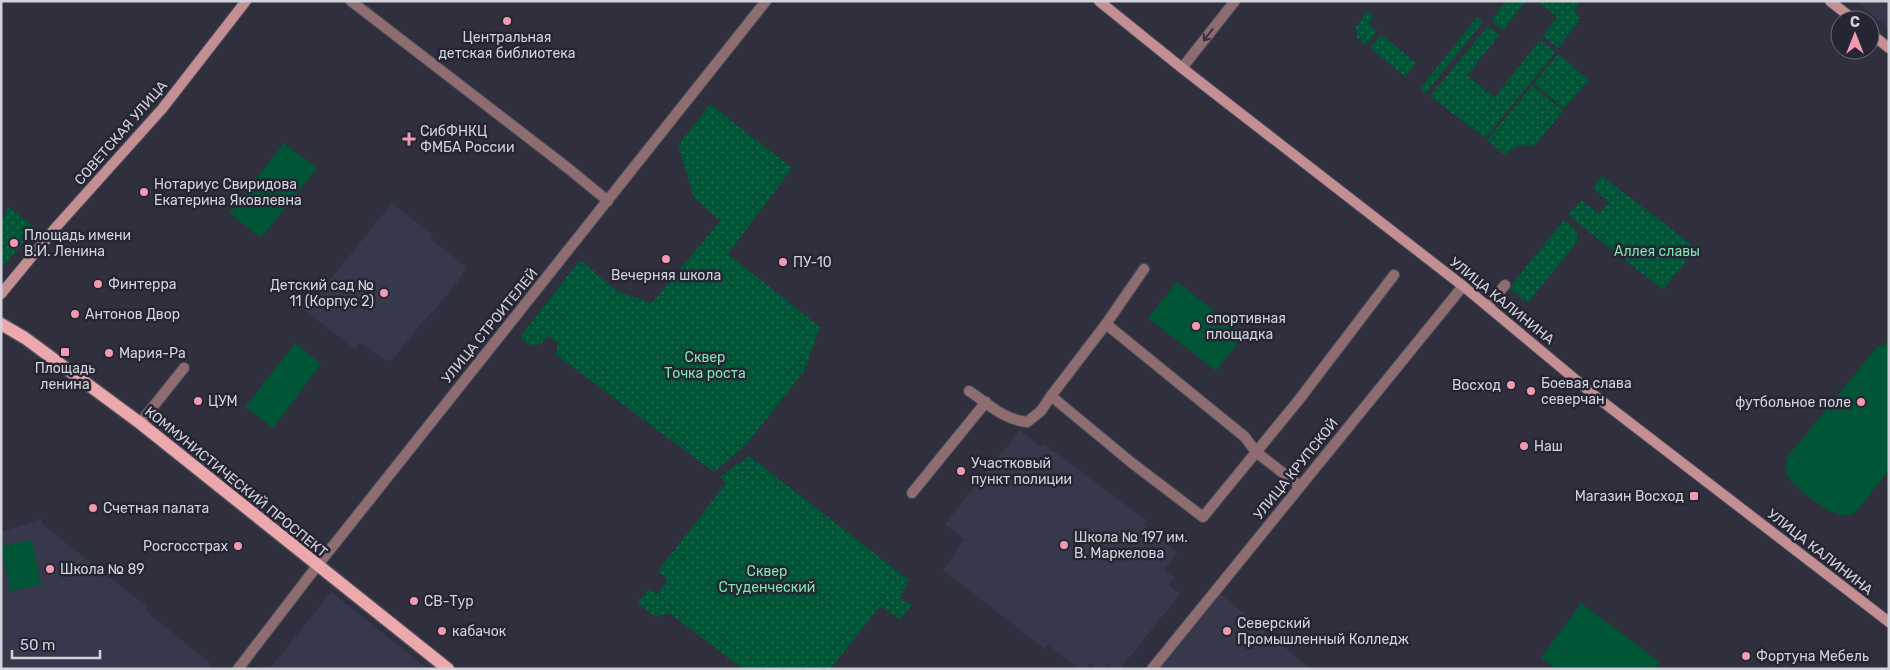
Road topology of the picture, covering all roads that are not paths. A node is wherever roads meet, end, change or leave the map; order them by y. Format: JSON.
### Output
{"nodes":[{"id":1,"x":246,"y":1,"type":"edge"},
{"id":2,"x":351,"y":1,"type":"edge"},
{"id":3,"x":766,"y":1,"type":"edge"},
{"id":4,"x":1099,"y":1,"type":"edge"},
{"id":5,"x":1235,"y":1,"type":"edge"},
{"id":6,"x":1830,"y":1,"type":"edge"},
{"id":7,"x":1841,"y":10,"type":"edge"},
{"id":8,"x":1182,"y":68,"type":"junction"},
{"id":9,"x":608,"y":200,"type":"junction"},
{"id":10,"x":1144,"y":269,"type":"dead end"},
{"id":11,"x":1394,"y":275,"type":"dead end"},
{"id":12,"x":1505,"y":285,"type":"dead end"},
{"id":13,"x":1462,"y":286,"type":"junction"},
{"id":14,"x":1,"y":294,"type":"edge"},
{"id":15,"x":1488,"y":306,"type":"junction"},
{"id":16,"x":1,"y":324,"type":"edge"},
{"id":17,"x":1106,"y":324,"type":"junction"},
{"id":18,"x":184,"y":368,"type":"dead end"},
{"id":19,"x":969,"y":391,"type":"dead end"},
{"id":20,"x":1051,"y":396,"type":"junction"},
{"id":21,"x":986,"y":402,"type":"junction"},
{"id":22,"x":140,"y":423,"type":"junction"},
{"id":23,"x":1256,"y":452,"type":"junction"},
{"id":24,"x":1300,"y":486,"type":"junction"},
{"id":25,"x":912,"y":493,"type":"dead end"},
{"id":26,"x":317,"y":566,"type":"junction"},
{"id":27,"x":1889,"y":622,"type":"edge"},
{"id":28,"x":238,"y":669,"type":"edge"},
{"id":29,"x":448,"y":669,"type":"edge"},
{"id":30,"x":1152,"y":669,"type":"edge"}],
"edges":[{"from":1,"to":14,"type":"main road","name":"СОВЕТСКАЯ УЛИЦА"},
{"from":2,"to":9,"type":"street"},
{"from":3,"to":9,"type":"street","name":"УЛИЦА СТРОИТЕЛЕЙ"},
{"from":4,"to":8,"type":"main road","name":"УЛИЦА КАЛИНИНА"},
{"from":5,"to":8,"type":"street","one_way":true},
{"from":6,"to":7,"type":"main road"},
{"from":8,"to":13,"type":"main road","name":"УЛИЦА КАЛИНИНА"},
{"from":9,"to":26,"type":"street","name":"УЛИЦА СТРОИТЕЛЕЙ"},
{"from":10,"to":17,"type":"street"},
{"from":11,"to":23,"type":"street"},
{"from":12,"to":15,"type":"street"},
{"from":13,"to":15,"type":"main road","name":"УЛИЦА КАЛИНИНА"},
{"from":13,"to":24,"type":"street","name":"УЛИЦА КРУПСКОЙ"},
{"from":15,"to":27,"type":"main road","name":"УЛИЦА КАЛИНИНА"},
{"from":16,"to":22,"type":"main road","name":"КОММУНИСТИЧЕСКИЙ ПРОСПЕКТ"},
{"from":17,"to":20,"type":"street"},
{"from":17,"to":23,"type":"street"},
{"from":18,"to":22,"type":"street"},
{"from":19,"to":21,"type":"street"},
{"from":20,"to":21,"type":"street"},
{"from":20,"to":23,"type":"street"},
{"from":21,"to":25,"type":"street"},
{"from":22,"to":26,"type":"main road","name":"КОММУНИСТИЧЕСКИЙ ПРОСПЕКТ"},
{"from":23,"to":24,"type":"street"},
{"from":24,"to":30,"type":"street","name":"УЛИЦА КРУПСКОЙ"},
{"from":26,"to":28,"type":"street","name":"УЛИЦА СТРОИТЕЛЕЙ"},
{"from":26,"to":29,"type":"main road","name":"КОММУНИСТИЧЕСКИЙ ПРОСПЕКТ"}]}
